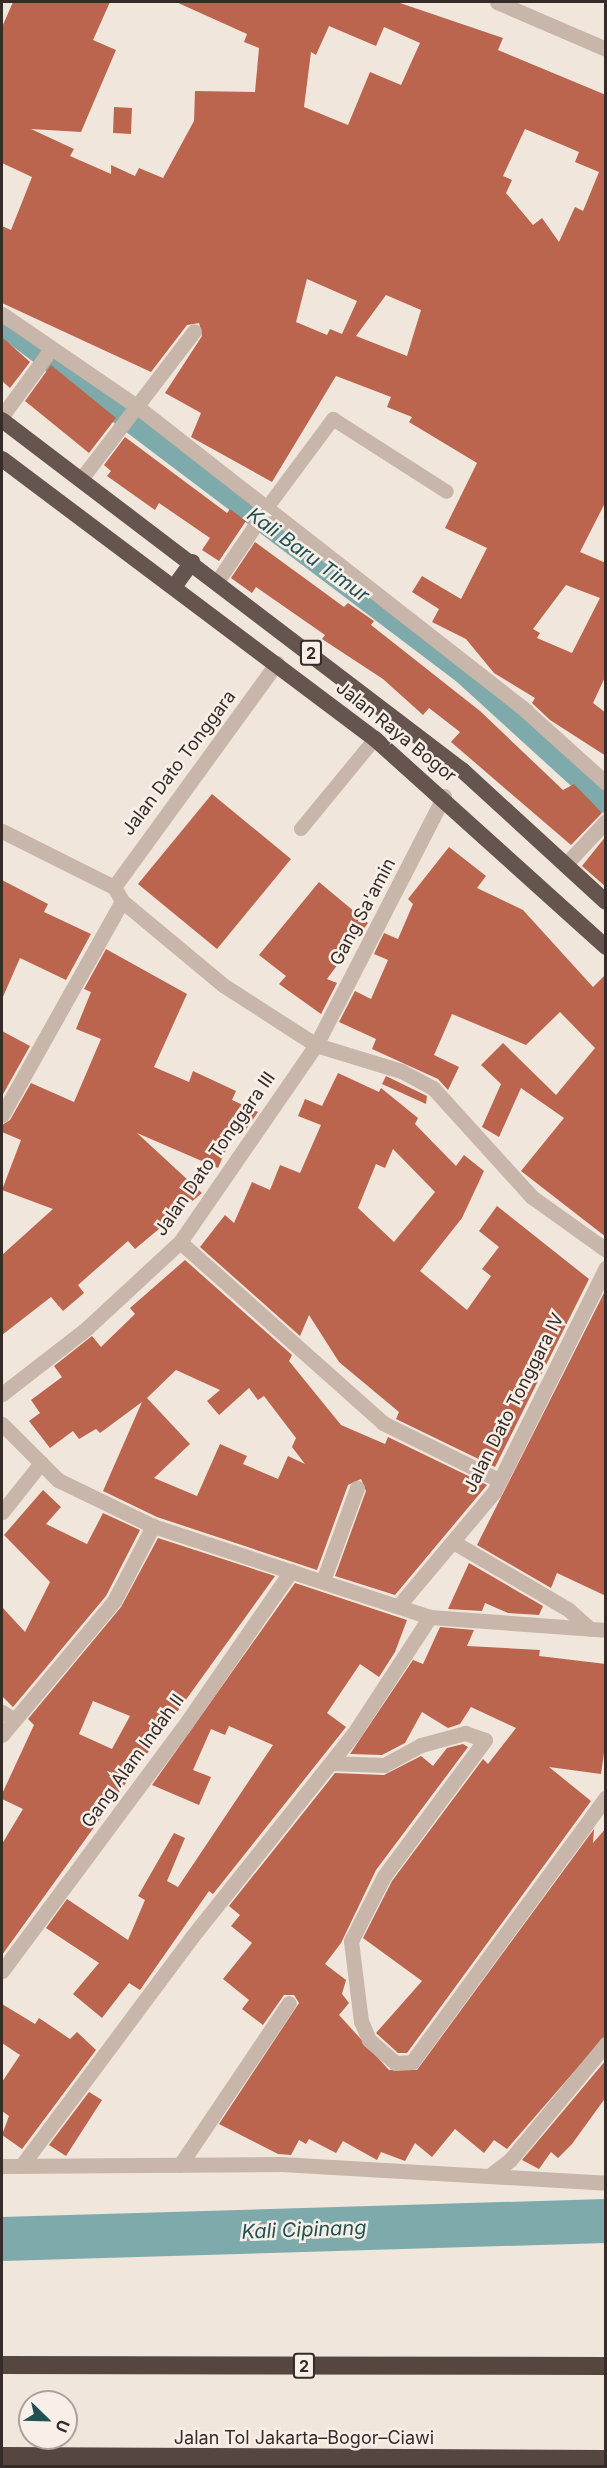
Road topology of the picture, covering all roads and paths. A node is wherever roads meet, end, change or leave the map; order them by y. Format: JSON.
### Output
{"nodes":[{"id":1,"x":497,"y":2,"type":"edge"},
{"id":2,"x":604,"y":44,"type":"edge"},
{"id":3,"x":2,"y":314,"type":"edge"},
{"id":4,"x":194,"y":332,"type":"dead end"},
{"id":5,"x":47,"y":354,"type":"junction"},
{"id":6,"x":128,"y":414,"type":"junction"},
{"id":7,"x":2,"y":418,"type":"edge"},
{"id":8,"x":2,"y":459,"type":"edge"},
{"id":9,"x":81,"y":479,"type":"junction"},
{"id":10,"x":447,"y":492,"type":"dead end"},
{"id":11,"x":266,"y":511,"type":"junction"},
{"id":12,"x":192,"y":562,"type":"junction"},
{"id":13,"x":218,"y":580,"type":"junction"},
{"id":14,"x":174,"y":587,"type":"junction"},
{"id":15,"x":277,"y":663,"type":"junction"},
{"id":16,"x":375,"y":739,"type":"junction"},
{"id":17,"x":606,"y":783,"type":"edge"},
{"id":18,"x":444,"y":796,"type":"junction"},
{"id":19,"x":606,"y":821,"type":"edge"},
{"id":20,"x":301,"y":829,"type":"dead end"},
{"id":21,"x":2,"y":831,"type":"edge"},
{"id":22,"x":565,"y":865,"type":"junction"},
{"id":23,"x":114,"y":887,"type":"junction"},
{"id":24,"x":122,"y":901,"type":"junction"},
{"id":25,"x":606,"y":902,"type":"edge"},
{"id":26,"x":606,"y":947,"type":"edge"},
{"id":27,"x":316,"y":1045,"type":"junction"},
{"id":28,"x":2,"y":1115,"type":"edge"},
{"id":29,"x":180,"y":1242,"type":"junction"},
{"id":30,"x":606,"y":1250,"type":"edge"},
{"id":31,"x":606,"y":1267,"type":"edge"},
{"id":32,"x":2,"y":1394,"type":"edge"},
{"id":33,"x":2,"y":1424,"type":"edge"},
{"id":34,"x":41,"y":1463,"type":"junction"},
{"id":35,"x":499,"y":1480,"type":"junction"},
{"id":36,"x":357,"y":1488,"type":"dead end"},
{"id":37,"x":2,"y":1512,"type":"edge"},
{"id":38,"x":153,"y":1526,"type":"junction"},
{"id":39,"x":455,"y":1543,"type":"junction"},
{"id":40,"x":291,"y":1571,"type":"junction"},
{"id":41,"x":324,"y":1578,"type":"junction"},
{"id":42,"x":400,"y":1605,"type":"junction"},
{"id":43,"x":430,"y":1617,"type":"junction"},
{"id":44,"x":598,"y":1630,"type":"edge"},
{"id":45,"x":8,"y":1716,"type":"edge"},
{"id":46,"x":2,"y":1735,"type":"edge"},
{"id":47,"x":331,"y":1763,"type":"junction"},
{"id":48,"x":605,"y":1800,"type":"edge"},
{"id":49,"x":2,"y":1971,"type":"edge"},
{"id":50,"x":289,"y":2003,"type":"dead end"},
{"id":51,"x":606,"y":2044,"type":"edge"},
{"id":52,"x":22,"y":2165,"type":"junction"},
{"id":53,"x":180,"y":2165,"type":"junction"},
{"id":54,"x":2,"y":2166,"type":"edge"},
{"id":55,"x":489,"y":2176,"type":"junction"},
{"id":56,"x":606,"y":2183,"type":"edge"},
{"id":57,"x":2,"y":2365,"type":"edge"},
{"id":58,"x":606,"y":2366,"type":"edge"},
{"id":59,"x":2,"y":2456,"type":"edge"},
{"id":60,"x":606,"y":2459,"type":"edge"},
{"id":61,"x":290,"y":2461,"type":"junction"},
{"id":62,"x":249,"y":2466,"type":"edge"}],
"edges":[{"from":1,"to":2,"type":"street"},
{"from":3,"to":5,"type":"street"},
{"from":4,"to":6,"type":"street"},
{"from":5,"to":6,"type":"street"},
{"from":5,"to":7,"type":"street"},
{"from":6,"to":9,"type":"street"},
{"from":6,"to":11,"type":"street"},
{"from":7,"to":9,"type":"highway","name":"Jalan Raya Bogor","number":"2"},
{"from":8,"to":14,"type":"highway","name":"Jalan Raya Bogor","number":"2"},
{"from":9,"to":12,"type":"highway","name":"Jalan Raya Bogor","number":"2"},
{"from":10,"to":11,"type":"lane"},
{"from":11,"to":13,"type":"street"},
{"from":11,"to":17,"type":"street"},
{"from":12,"to":13,"type":"highway","name":"Jalan Raya Bogor","number":"2"},
{"from":12,"to":14,"type":"highway"},
{"from":13,"to":22,"type":"highway","name":"Jalan Raya Bogor","number":"2"},
{"from":14,"to":15,"type":"highway","name":"Jalan Raya Bogor","number":"2"},
{"from":15,"to":16,"type":"highway","name":"Jalan Raya Bogor","number":"2"},
{"from":15,"to":23,"type":"street","name":"Jalan Dato Tonggara"},
{"from":16,"to":18,"type":"highway","name":"Jalan Raya Bogor","number":"2"},
{"from":16,"to":20,"type":"lane"},
{"from":18,"to":26,"type":"highway","name":"Jalan Raya Bogor","number":"2"},
{"from":18,"to":27,"type":"street","name":"Gang Sa'amin"},
{"from":19,"to":22,"type":"street"},
{"from":21,"to":23,"type":"street"},
{"from":22,"to":25,"type":"highway","name":"Jalan Raya Bogor","number":"2"},
{"from":23,"to":24,"type":"street"},
{"from":24,"to":27,"type":"street"},
{"from":24,"to":28,"type":"street"},
{"from":27,"to":29,"type":"street","name":"Jalan Dato Tonggara III"},
{"from":27,"to":30,"type":"street"},
{"from":29,"to":32,"type":"street","name":"Jalan Dato Tonggara III"},
{"from":29,"to":35,"type":"street"},
{"from":31,"to":35,"type":"street","name":"Jalan Dato Tonggara IV"},
{"from":33,"to":34,"type":"street"},
{"from":34,"to":37,"type":"street"},
{"from":34,"to":38,"type":"street"},
{"from":35,"to":39,"type":"street","name":"Jalan Dato Tonggara IV"},
{"from":36,"to":41,"type":"street"},
{"from":38,"to":40,"type":"street"},
{"from":38,"to":45,"type":"street"},
{"from":39,"to":42,"type":"street","name":"Jalan Dato Tonggara IV"},
{"from":39,"to":44,"type":"street"},
{"from":40,"to":41,"type":"street"},
{"from":40,"to":49,"type":"street","name":"Gang Alam Indah II"},
{"from":41,"to":42,"type":"street"},
{"from":42,"to":43,"type":"street"},
{"from":43,"to":44,"type":"street"},
{"from":43,"to":47,"type":"street"},
{"from":45,"to":46,"type":"street"},
{"from":47,"to":48,"type":"street"},
{"from":47,"to":52,"type":"street"},
{"from":50,"to":53,"type":"street"},
{"from":51,"to":55,"type":"street"},
{"from":52,"to":53,"type":"street"},
{"from":52,"to":54,"type":"street"},
{"from":53,"to":55,"type":"street"},
{"from":55,"to":56,"type":"street"},
{"from":57,"to":58,"type":"highway","number":"2"},
{"from":59,"to":61,"type":"highway","name":"Jalan Tol Jakarta–Bogor–Ciawi"},
{"from":60,"to":61,"type":"highway","name":"Jalan Tol Jakarta–Bogor–Ciawi"},
{"from":61,"to":62,"type":"highway"}]}
